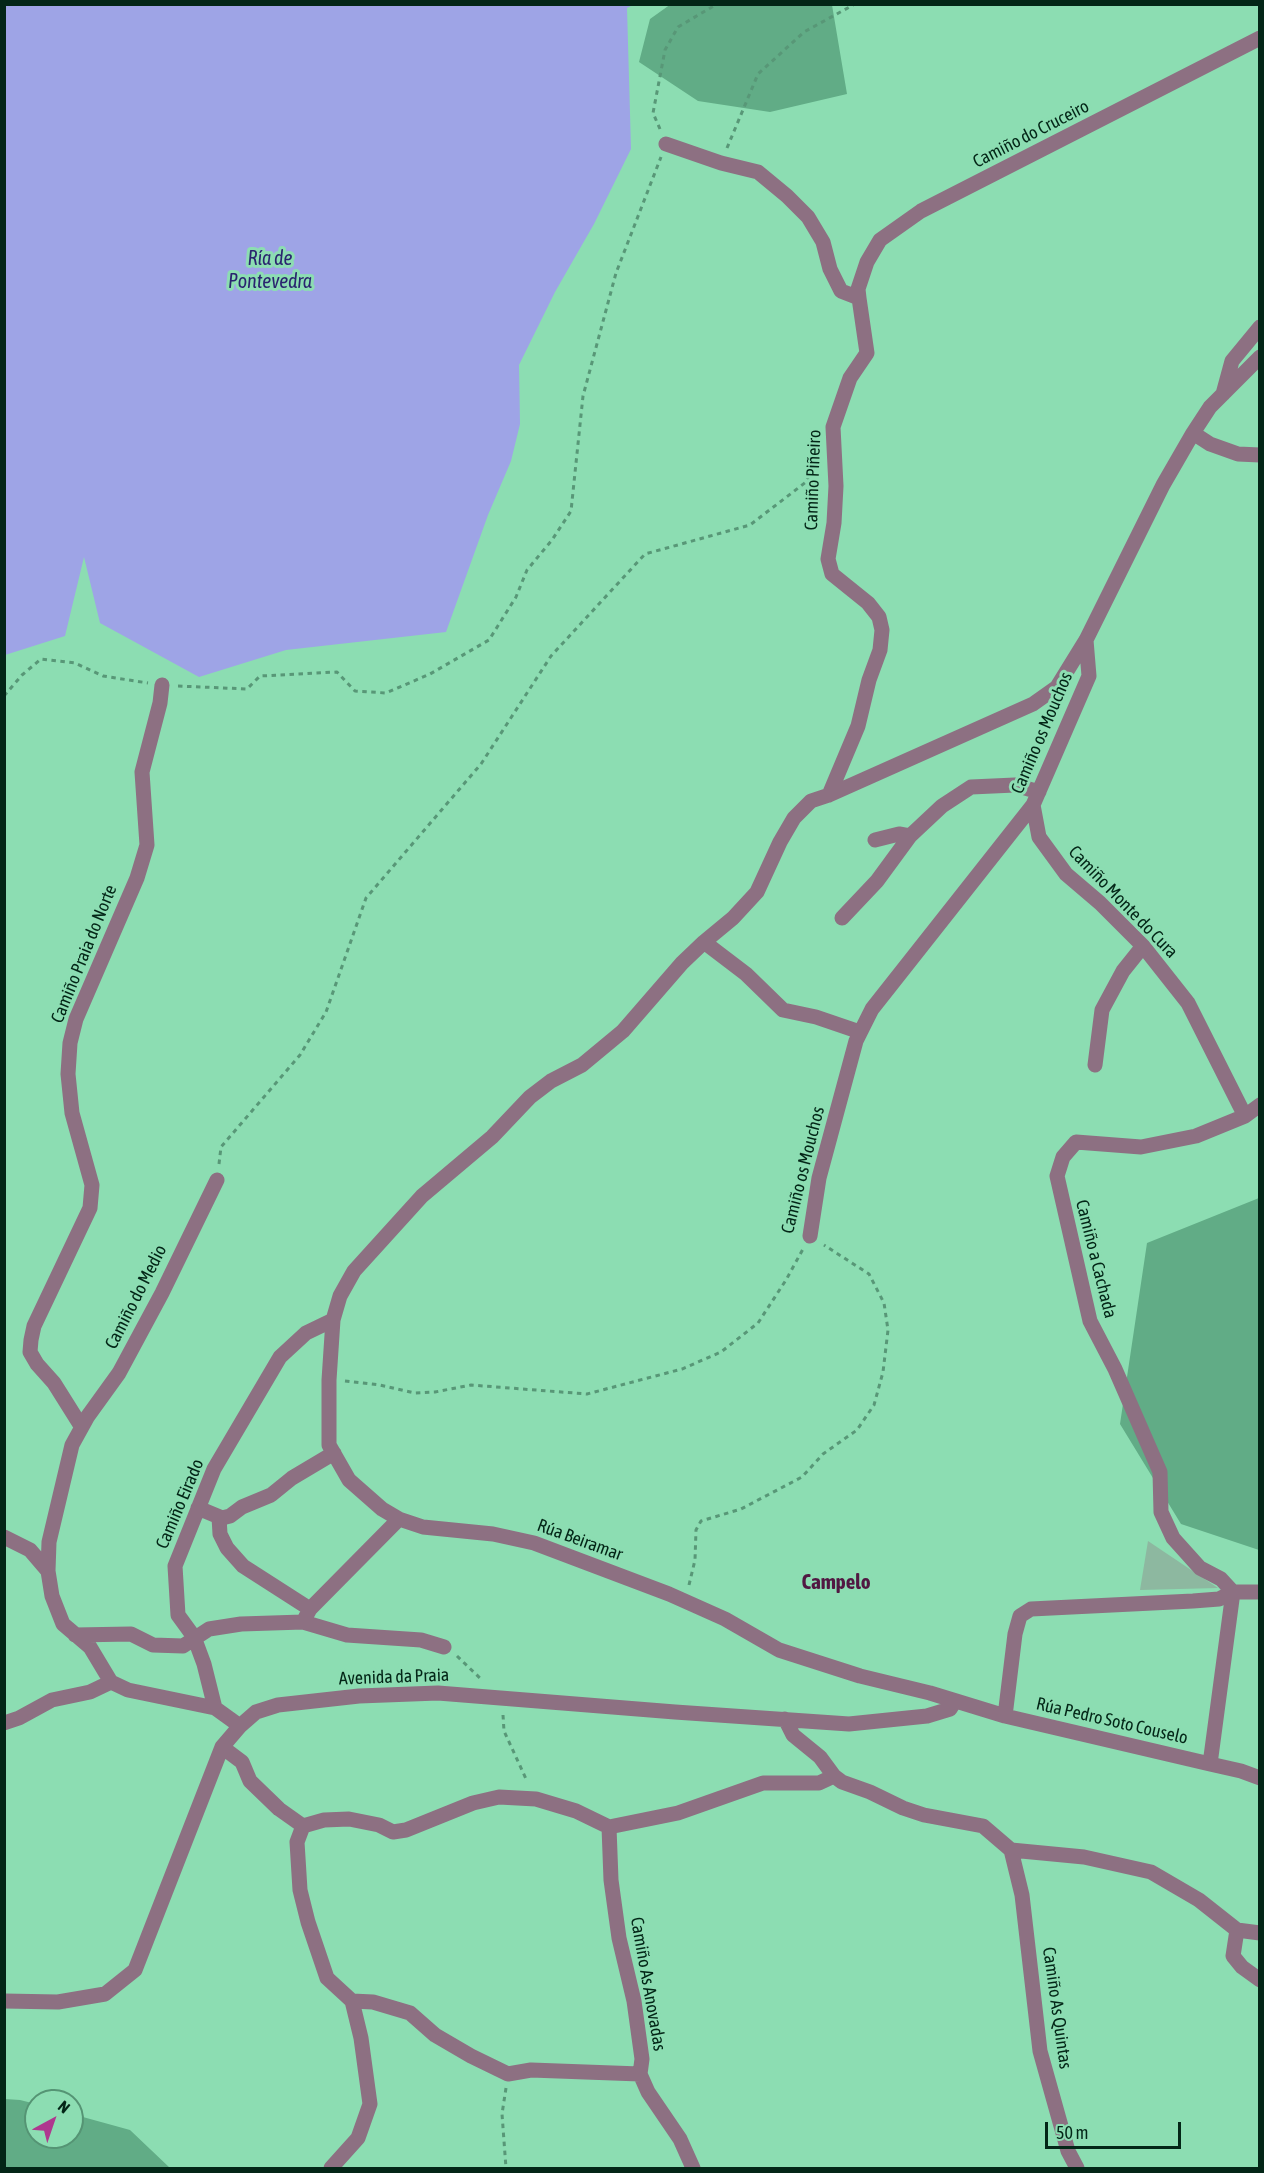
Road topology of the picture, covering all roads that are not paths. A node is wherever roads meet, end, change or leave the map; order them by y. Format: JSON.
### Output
{"nodes":[{"id":1,"x":1260,"y":38,"type":"edge"},
{"id":2,"x":666,"y":144,"type":"road end"},
{"id":3,"x":859,"y":298,"type":"junction"},
{"id":4,"x":1260,"y":327,"type":"edge"},
{"id":5,"x":1260,"y":357,"type":"edge"},
{"id":6,"x":1222,"y":394,"type":"junction"},
{"id":7,"x":1193,"y":433,"type":"junction"},
{"id":8,"x":1260,"y":455,"type":"edge"},
{"id":9,"x":1086,"y":640,"type":"junction"},
{"id":10,"x":162,"y":686,"type":"road end"},
{"id":11,"x":829,"y":795,"type":"junction"},
{"id":12,"x":1036,"y":798,"type":"junction"},
{"id":13,"x":910,"y":836,"type":"junction"},
{"id":14,"x":874,"y":840,"type":"dead end"},
{"id":15,"x":842,"y":918,"type":"dead end"},
{"id":16,"x":704,"y":942,"type":"junction"},
{"id":17,"x":1143,"y":946,"type":"junction"},
{"id":18,"x":860,"y":1032,"type":"junction"},
{"id":19,"x":1095,"y":1065,"type":"dead end"},
{"id":20,"x":1260,"y":1105,"type":"edge"},
{"id":21,"x":1245,"y":1116,"type":"junction"},
{"id":22,"x":217,"y":1180,"type":"road end"},
{"id":23,"x":810,"y":1236,"type":"road end"},
{"id":24,"x":333,"y":1320,"type":"junction"},
{"id":25,"x":81,"y":1426,"type":"junction"},
{"id":26,"x":334,"y":1453,"type":"junction"},
{"id":27,"x":198,"y":1508,"type":"junction"},
{"id":28,"x":219,"y":1516,"type":"junction"},
{"id":29,"x":399,"y":1519,"type":"junction"},
{"id":30,"x":4,"y":1537,"type":"edge"},
{"id":31,"x":48,"y":1571,"type":"junction"},
{"id":32,"x":1233,"y":1592,"type":"junction"},
{"id":33,"x":1260,"y":1592,"type":"edge"},
{"id":34,"x":307,"y":1616,"type":"junction"},
{"id":35,"x":75,"y":1635,"type":"junction"},
{"id":36,"x":194,"y":1637,"type":"junction"},
{"id":37,"x":444,"y":1647,"type":"road end"},
{"id":38,"x":111,"y":1682,"type":"junction"},
{"id":39,"x":955,"y":1701,"type":"junction"},
{"id":40,"x":215,"y":1708,"type":"junction"},
{"id":41,"x":1005,"y":1716,"type":"junction"},
{"id":42,"x":785,"y":1719,"type":"junction"},
{"id":43,"x":4,"y":1723,"type":"edge"},
{"id":44,"x":240,"y":1726,"type":"junction"},
{"id":45,"x":222,"y":1747,"type":"junction"},
{"id":46,"x":1204,"y":1762,"type":"junction"},
{"id":47,"x":834,"y":1776,"type":"junction"},
{"id":48,"x":1260,"y":1778,"type":"edge"},
{"id":49,"x":303,"y":1826,"type":"junction"},
{"id":50,"x":609,"y":1827,"type":"junction"},
{"id":51,"x":1011,"y":1850,"type":"junction"},
{"id":52,"x":1237,"y":1930,"type":"junction"},
{"id":53,"x":1260,"y":1933,"type":"edge"},
{"id":54,"x":1260,"y":1980,"type":"edge"},
{"id":55,"x":4,"y":2001,"type":"edge"},
{"id":56,"x":352,"y":2001,"type":"junction"},
{"id":57,"x":640,"y":2074,"type":"junction"},
{"id":58,"x":332,"y":2169,"type":"edge"},
{"id":59,"x":693,"y":2169,"type":"edge"},
{"id":60,"x":1077,"y":2169,"type":"edge"}],
"edges":[{"from":1,"to":3,"type":"street","name":"Camiño do Cruceiro"},
{"from":2,"to":3,"type":"street"},
{"from":3,"to":11,"type":"street","name":"Camiño Piñeiro"},
{"from":4,"to":6,"type":"street"},
{"from":5,"to":6,"type":"street","name":"Rúa Beiramar"},
{"from":6,"to":7,"type":"street","name":"Rúa Beiramar"},
{"from":7,"to":8,"type":"street"},
{"from":7,"to":9,"type":"street","name":"Rúa Beiramar"},
{"from":9,"to":11,"type":"street","name":"Rúa Beiramar"},
{"from":9,"to":12,"type":"street","name":"Camiño os Mouchos"},
{"from":10,"to":25,"type":"street","name":"Camiño Praia do Norte"},
{"from":11,"to":16,"type":"street","name":"Rúa Beiramar"},
{"from":12,"to":13,"type":"street"},
{"from":12,"to":17,"type":"street","name":"Camiño Monte do Cura"},
{"from":12,"to":18,"type":"street","name":"Camiño os Mouchos"},
{"from":13,"to":14,"type":"street"},
{"from":13,"to":15,"type":"street"},
{"from":16,"to":18,"type":"street"},
{"from":16,"to":24,"type":"street","name":"Rúa Beiramar"},
{"from":17,"to":19,"type":"street"},
{"from":17,"to":21,"type":"street","name":"Camiño Monte do Cura"},
{"from":18,"to":23,"type":"street","name":"Camiño os Mouchos"},
{"from":20,"to":21,"type":"street"},
{"from":21,"to":32,"type":"street","name":"Camiño a Cachada"},
{"from":22,"to":25,"type":"street","name":"Camiño do Medio"},
{"from":24,"to":26,"type":"street","name":"Rúa Beiramar"},
{"from":24,"to":27,"type":"street","name":"Camiño Eirado"},
{"from":25,"to":31,"type":"street","name":"Camiño do Medio"},
{"from":26,"to":28,"type":"street"},
{"from":26,"to":29,"type":"street","name":"Rúa Beiramar"},
{"from":27,"to":28,"type":"street"},
{"from":27,"to":36,"type":"street","name":"Camiño Eirado"},
{"from":28,"to":34,"type":"street"},
{"from":29,"to":34,"type":"street"},
{"from":29,"to":39,"type":"street","name":"Rúa Beiramar"},
{"from":30,"to":31,"type":"street"},
{"from":31,"to":35,"type":"street","name":"Camiño do Medio"},
{"from":32,"to":33,"type":"street"},
{"from":32,"to":41,"type":"street"},
{"from":32,"to":46,"type":"street"},
{"from":34,"to":36,"type":"street"},
{"from":34,"to":37,"type":"street"},
{"from":35,"to":36,"type":"street"},
{"from":35,"to":38,"type":"street","name":"Camiño do Medio"},
{"from":36,"to":40,"type":"street","name":"Camiño Eirado"},
{"from":38,"to":40,"type":"street"},
{"from":38,"to":43,"type":"street"},
{"from":39,"to":41,"type":"street","name":"Rúa Pedro Soto Couselo"},
{"from":39,"to":42,"type":"street","name":"Avenida da Praia"},
{"from":40,"to":44,"type":"street"},
{"from":41,"to":46,"type":"street","name":"Rúa Pedro Soto Couselo"},
{"from":42,"to":44,"type":"street","name":"Avenida da Praia"},
{"from":42,"to":47,"type":"street"},
{"from":44,"to":45,"type":"street","name":"Avenida da Praia"},
{"from":45,"to":49,"type":"street"},
{"from":45,"to":55,"type":"street","name":"Avenida da Praia"},
{"from":46,"to":48,"type":"street","name":"Rúa Pedro Soto Couselo"},
{"from":47,"to":50,"type":"street"},
{"from":47,"to":51,"type":"street"},
{"from":49,"to":50,"type":"street"},
{"from":49,"to":56,"type":"street"},
{"from":50,"to":57,"type":"street","name":"Camiño As Anovadas"},
{"from":51,"to":52,"type":"street"},
{"from":51,"to":60,"type":"street","name":"Camiño As Quintas"},
{"from":52,"to":53,"type":"street"},
{"from":52,"to":54,"type":"street"},
{"from":56,"to":57,"type":"street"},
{"from":56,"to":58,"type":"street"},
{"from":57,"to":59,"type":"street","name":"Camiño As Anovadas"}]}
